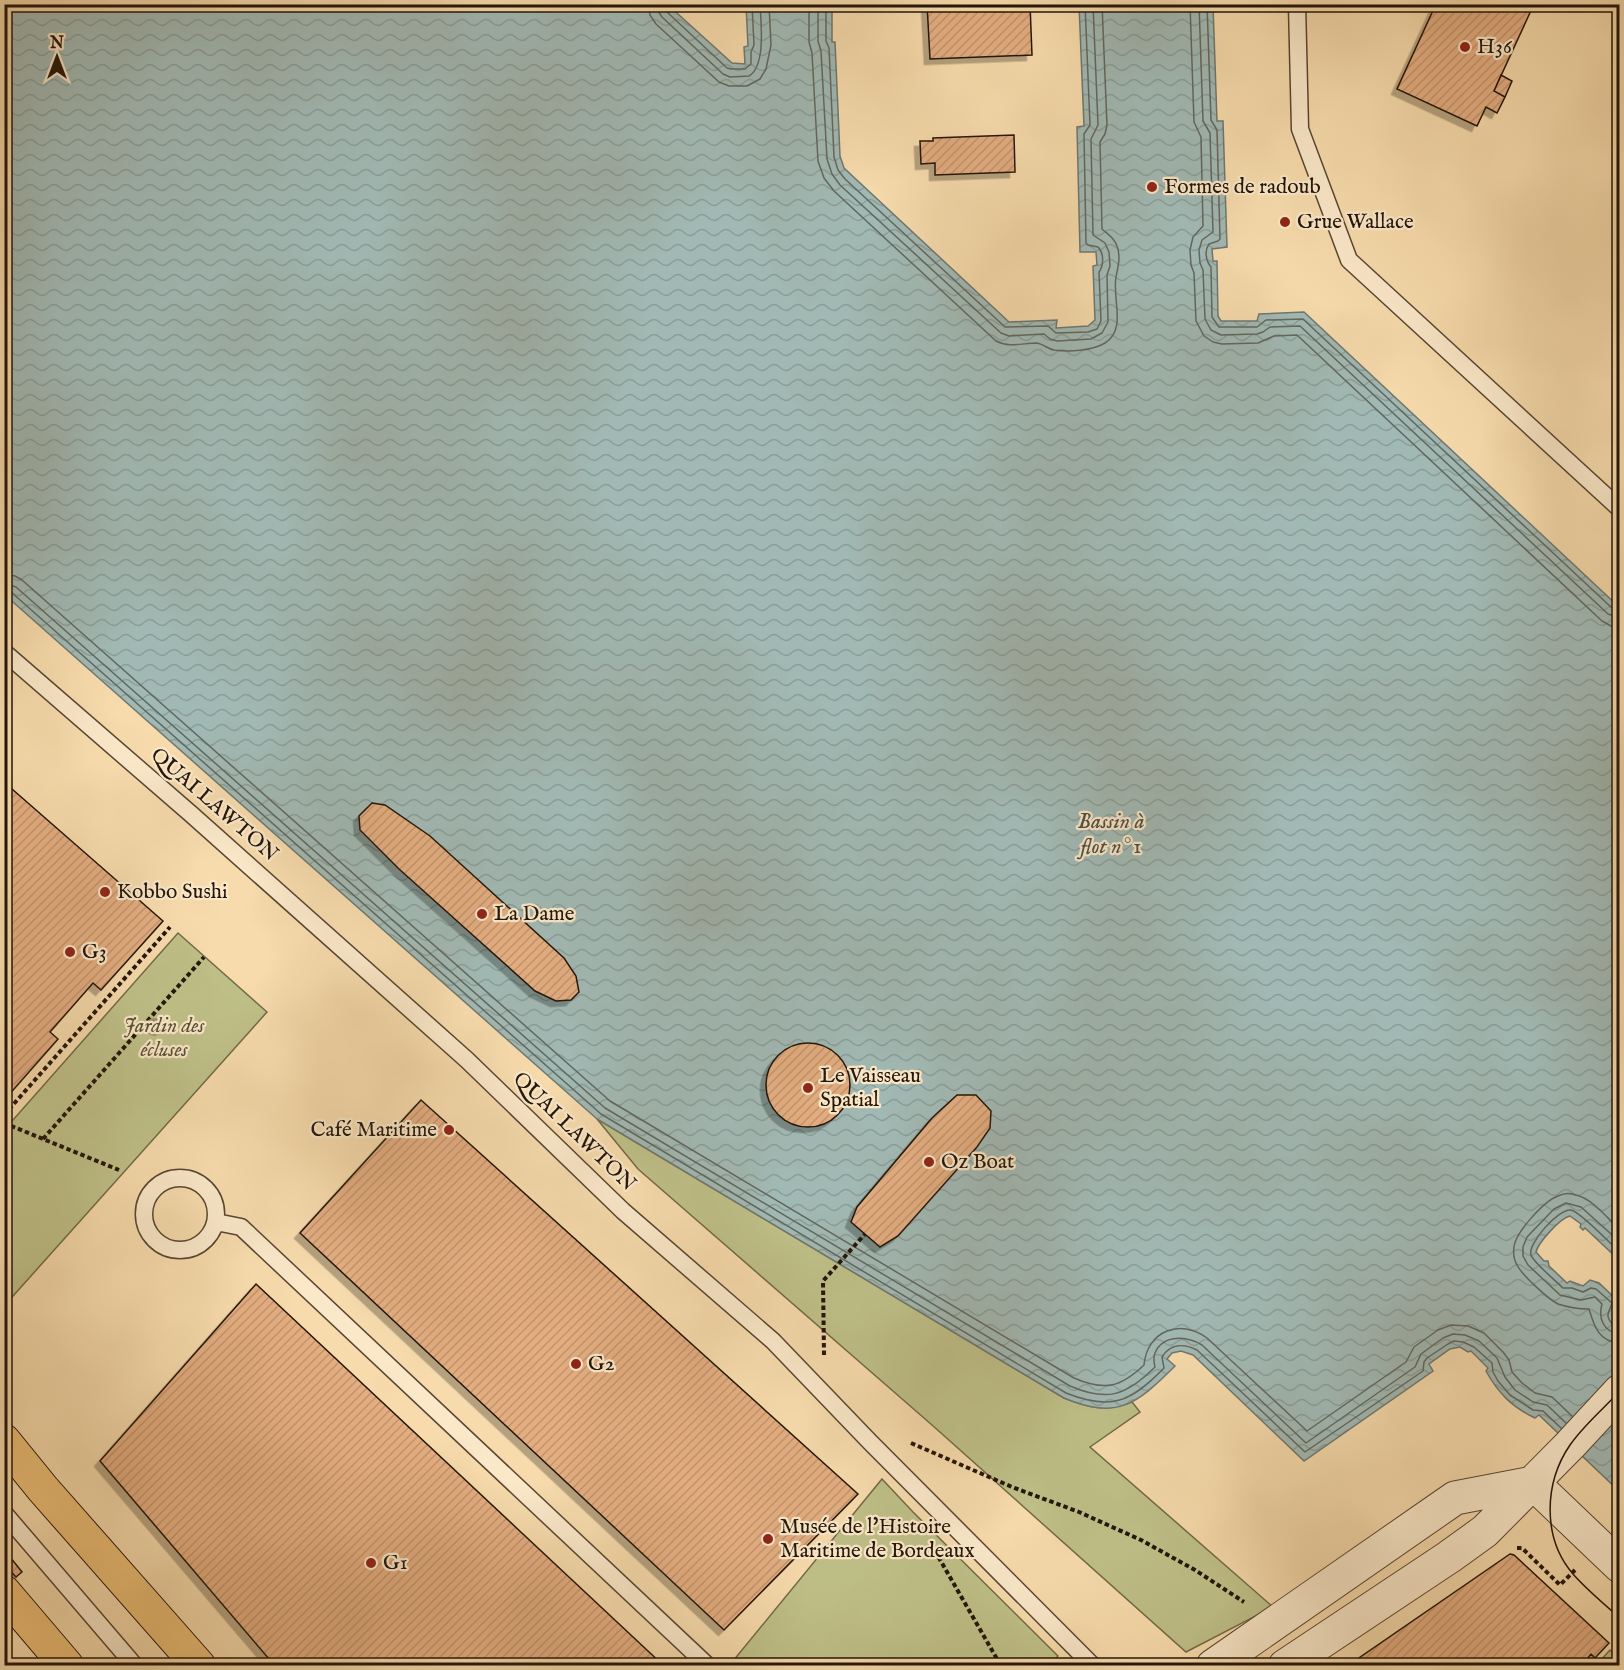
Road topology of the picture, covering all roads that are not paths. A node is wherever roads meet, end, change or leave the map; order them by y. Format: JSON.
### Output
{"nodes":[{"id":1,"x":1296,"y":4,"type":"edge"},
{"id":2,"x":1620,"y":509,"type":"edge"},
{"id":3,"x":4,"y":652,"type":"edge"},
{"id":4,"x":216,"y":1222,"type":"junction"},
{"id":5,"x":1620,"y":1391,"type":"edge"},
{"id":6,"x":4,"y":1441,"type":"edge"},
{"id":7,"x":1533,"y":1483,"type":"junction"},
{"id":8,"x":4,"y":1513,"type":"edge"},
{"id":9,"x":1608,"y":1555,"type":"edge"},
{"id":10,"x":4,"y":1592,"type":"edge"},
{"id":11,"x":59,"y":1663,"type":"edge"},
{"id":12,"x":135,"y":1665,"type":"edge"},
{"id":13,"x":199,"y":1665,"type":"edge"},
{"id":14,"x":708,"y":1665,"type":"edge"},
{"id":15,"x":1093,"y":1665,"type":"edge"},
{"id":16,"x":1213,"y":1665,"type":"edge"},
{"id":17,"x":1285,"y":1665,"type":"edge"}],
"edges":[{"from":1,"to":2,"type":"lane"},
{"from":3,"to":15,"type":"lane","name":"QUAI LAWTON"},
{"from":4,"to":4,"type":"lane"},
{"from":4,"to":14,"type":"lane"},
{"from":5,"to":7,"type":"street"},
{"from":6,"to":13,"type":"main road"},
{"from":7,"to":9,"type":"street"},
{"from":7,"to":16,"type":"street"},
{"from":7,"to":17,"type":"street"},
{"from":8,"to":12,"type":"lane"},
{"from":10,"to":11,"type":"main road"}]}
